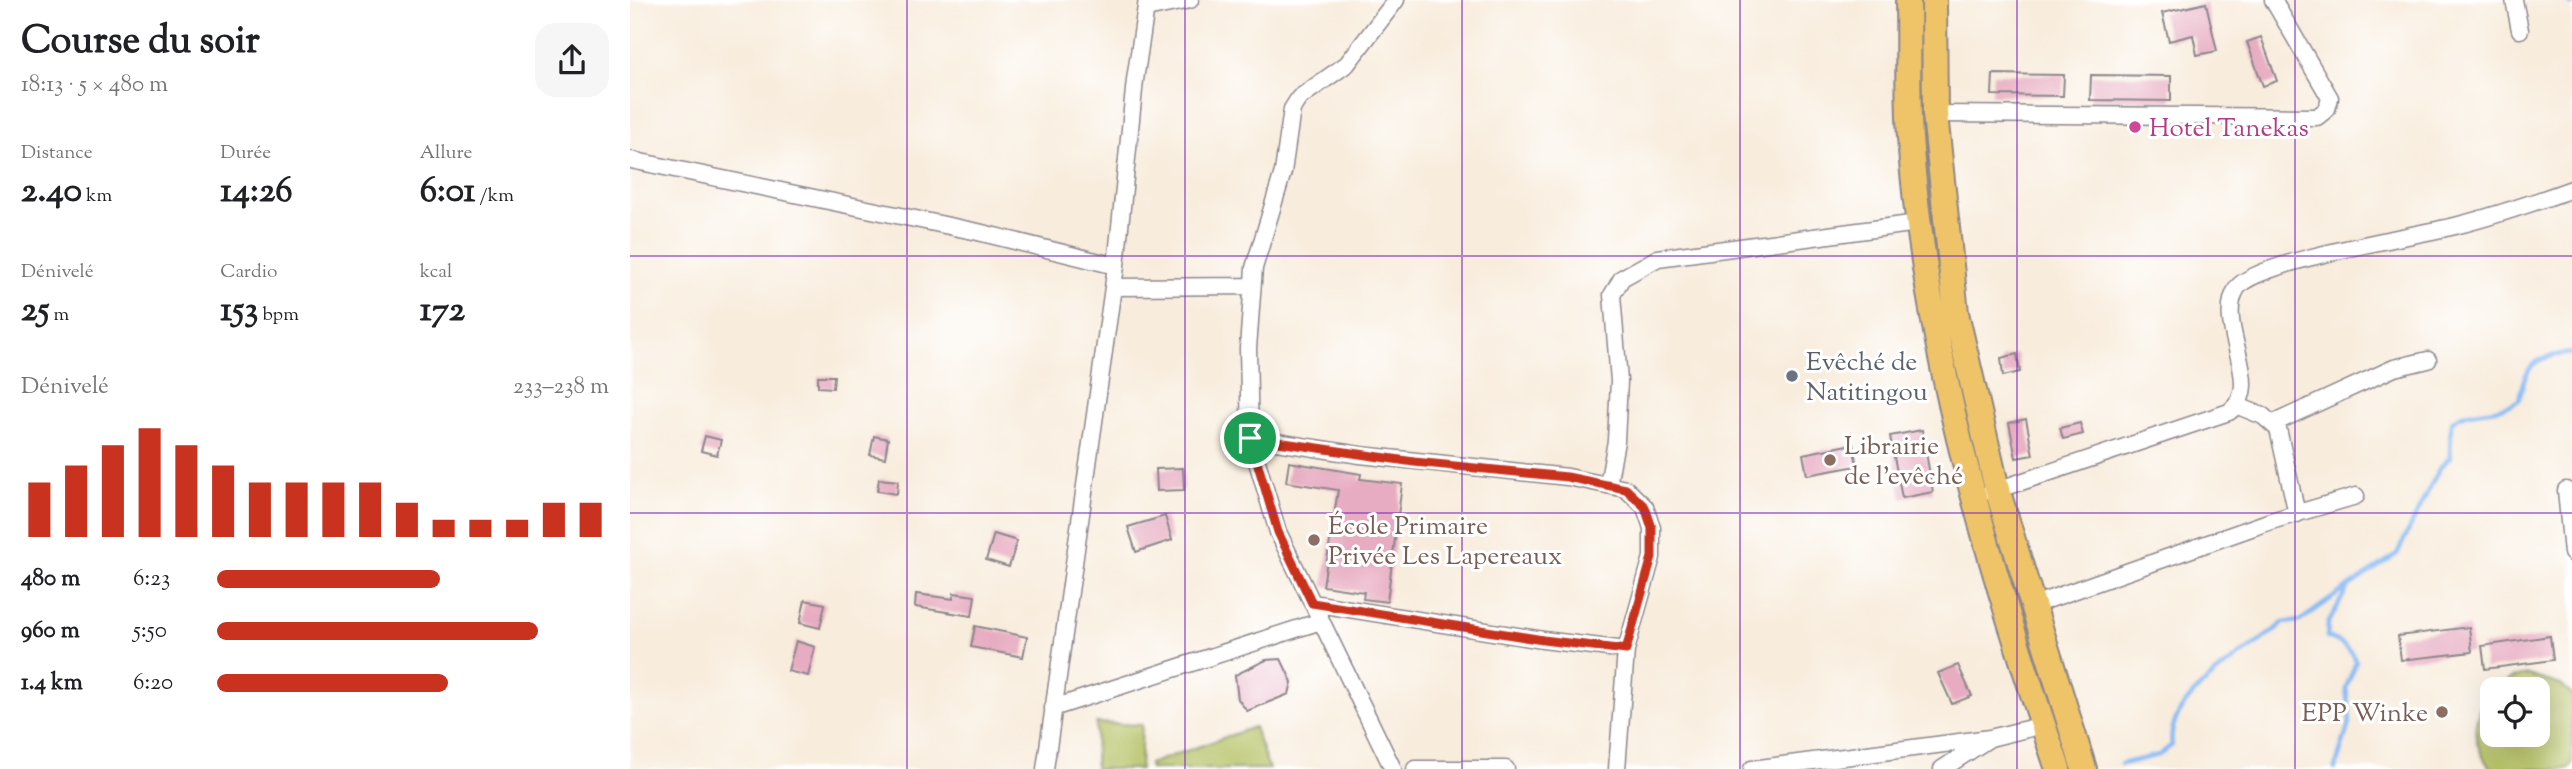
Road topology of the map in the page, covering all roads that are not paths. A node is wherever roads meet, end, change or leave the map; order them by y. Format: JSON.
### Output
{"nodes":[{"id":1,"x":1190,"y":0,"type":"edge"},
{"id":2,"x":1396,"y":0,"type":"edge"},
{"id":3,"x":1908,"y":0,"type":"edge"},
{"id":4,"x":1934,"y":0,"type":"edge"},
{"id":5,"x":2273,"y":0,"type":"edge"},
{"id":6,"x":2514,"y":0,"type":"edge"},
{"id":7,"x":1147,"y":4,"type":"edge"},
{"id":8,"x":2521,"y":30,"type":"dead end"},
{"id":9,"x":1936,"y":114,"type":"junction"},
{"id":10,"x":631,"y":160,"type":"edge"},
{"id":11,"x":2572,"y":189,"type":"edge"},
{"id":12,"x":1919,"y":223,"type":"junction"},
{"id":13,"x":1116,"y":266,"type":"junction"},
{"id":14,"x":1250,"y":286,"type":"junction"},
{"id":15,"x":1113,"y":287,"type":"junction"},
{"id":16,"x":2428,"y":360,"type":"dead end"},
{"id":17,"x":2238,"y":406,"type":"junction"},
{"id":18,"x":2274,"y":423,"type":"junction"},
{"id":19,"x":1250,"y":438,"type":"junction"},
{"id":20,"x":1608,"y":485,"type":"junction"},
{"id":21,"x":1997,"y":489,"type":"junction"},
{"id":22,"x":2566,"y":490,"type":"dead end"},
{"id":23,"x":2356,"y":496,"type":"dead end"},
{"id":24,"x":1973,"y":501,"type":"junction"},
{"id":25,"x":2297,"y":514,"type":"junction"},
{"id":26,"x":2572,"y":553,"type":"edge"},
{"id":27,"x":1312,"y":603,"type":"junction"},
{"id":28,"x":2033,"y":605,"type":"junction"},
{"id":29,"x":1321,"y":621,"type":"junction"},
{"id":30,"x":1626,"y":650,"type":"junction"},
{"id":31,"x":1053,"y":708,"type":"junction"},
{"id":32,"x":2043,"y":725,"type":"junction"},
{"id":33,"x":1990,"y":738,"type":"junction"},
{"id":34,"x":1045,"y":769,"type":"edge"},
{"id":35,"x":1393,"y":769,"type":"edge"},
{"id":36,"x":1415,"y":769,"type":"edge"},
{"id":37,"x":1506,"y":769,"type":"edge"},
{"id":38,"x":1617,"y":769,"type":"edge"},
{"id":39,"x":1752,"y":769,"type":"edge"},
{"id":40,"x":1942,"y":769,"type":"edge"},
{"id":41,"x":2058,"y":769,"type":"edge"},
{"id":42,"x":2084,"y":769,"type":"edge"}],
"edges":[{"from":1,"to":7,"type":"street"},
{"from":2,"to":14,"type":"street"},
{"from":3,"to":12,"type":"highway"},
{"from":4,"to":9,"type":"highway"},
{"from":5,"to":9,"type":"street"},
{"from":6,"to":8,"type":"street"},
{"from":7,"to":13,"type":"street"},
{"from":9,"to":21,"type":"highway"},
{"from":10,"to":13,"type":"street"},
{"from":11,"to":17,"type":"street"},
{"from":12,"to":20,"type":"street"},
{"from":12,"to":24,"type":"highway"},
{"from":13,"to":15,"type":"street"},
{"from":14,"to":15,"type":"street"},
{"from":14,"to":19,"type":"street"},
{"from":15,"to":31,"type":"street"},
{"from":16,"to":18,"type":"street"},
{"from":17,"to":18,"type":"street"},
{"from":17,"to":21,"type":"street"},
{"from":18,"to":25,"type":"street"},
{"from":19,"to":20,"type":"street"},
{"from":19,"to":27,"type":"street"},
{"from":20,"to":30,"type":"street"},
{"from":21,"to":24,"type":"street"},
{"from":21,"to":28,"type":"highway"},
{"from":22,"to":26,"type":"street"},
{"from":23,"to":25,"type":"street"},
{"from":24,"to":32,"type":"highway"},
{"from":25,"to":28,"type":"street"},
{"from":27,"to":29,"type":"street"},
{"from":27,"to":30,"type":"street"},
{"from":28,"to":42,"type":"highway"},
{"from":29,"to":31,"type":"street"},
{"from":29,"to":35,"type":"street"},
{"from":30,"to":38,"type":"street"},
{"from":31,"to":34,"type":"street"},
{"from":32,"to":33,"type":"street"},
{"from":32,"to":41,"type":"highway"},
{"from":33,"to":39,"type":"street"},
{"from":33,"to":40,"type":"street"},
{"from":36,"to":37,"type":"street"}]}
